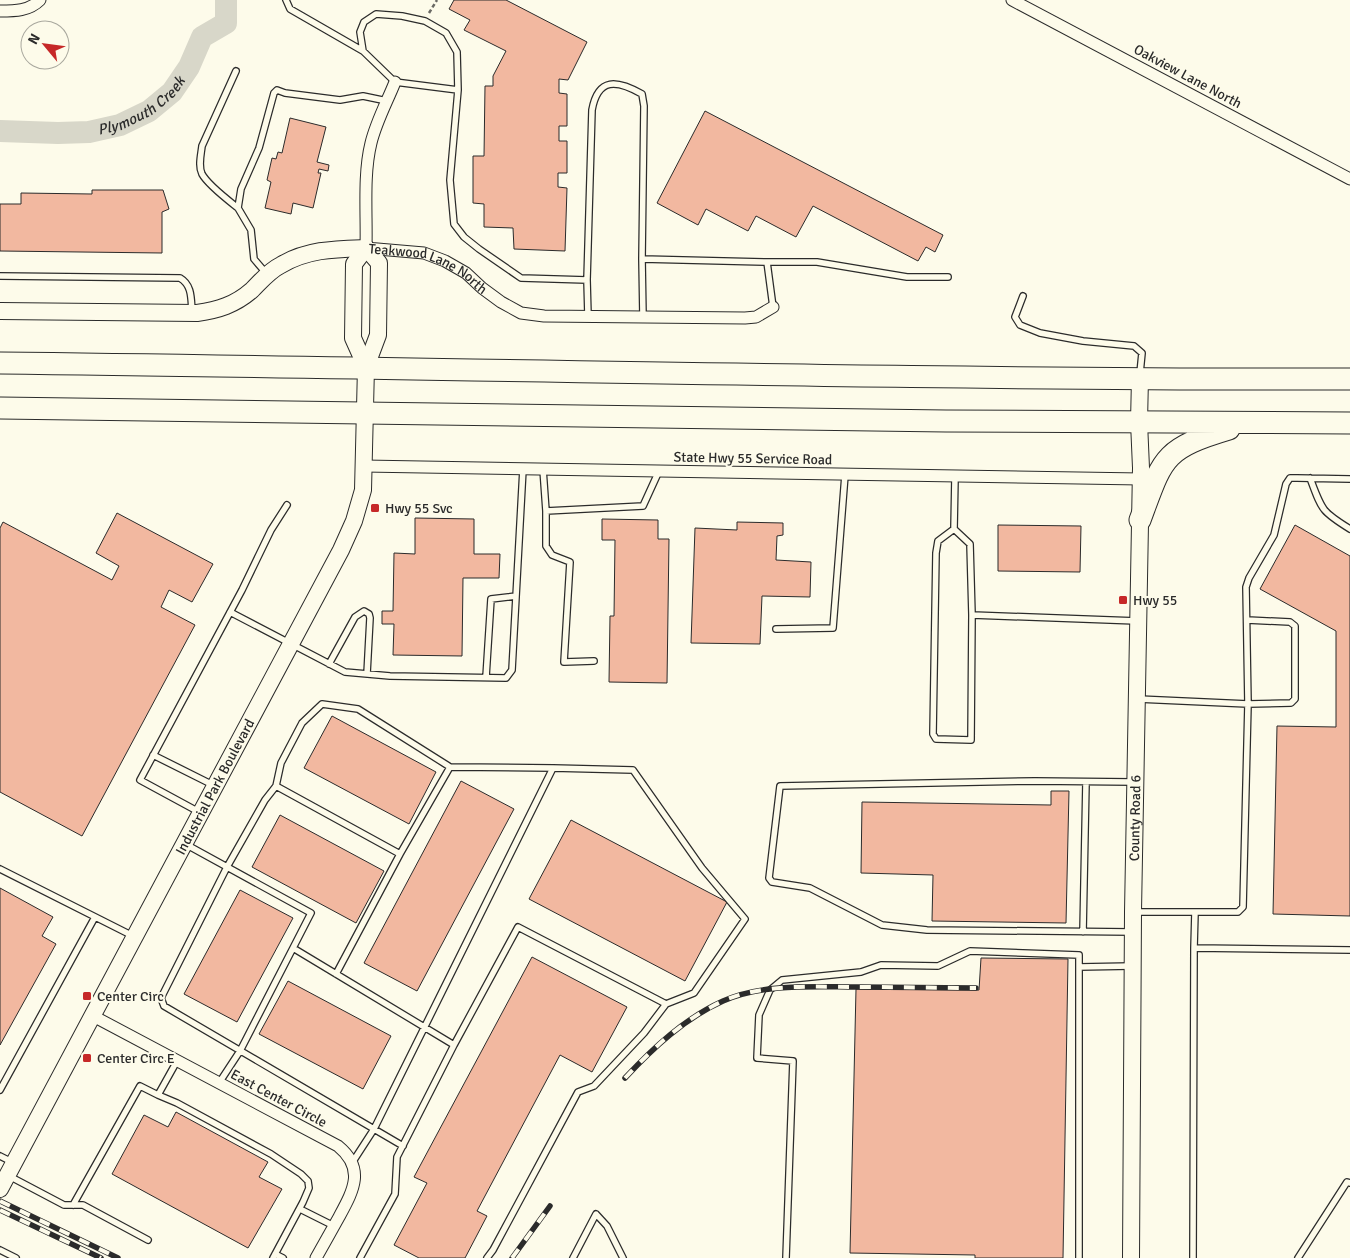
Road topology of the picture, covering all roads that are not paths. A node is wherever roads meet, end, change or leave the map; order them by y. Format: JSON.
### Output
{"nodes":[{"id":1,"x":40,"y":0,"type":"edge"},
{"id":2,"x":286,"y":0,"type":"edge"},
{"id":3,"x":1012,"y":0,"type":"edge"},
{"id":4,"x":0,"y":11,"type":"edge"},
{"id":5,"x":363,"y":50,"type":"junction"},
{"id":6,"x":236,"y":71,"type":"dead end"},
{"id":7,"x":395,"y":82,"type":"junction"},
{"id":8,"x":458,"y":90,"type":"junction"},
{"id":9,"x":387,"y":101,"type":"junction"},
{"id":10,"x":1350,"y":178,"type":"edge"},
{"id":11,"x":238,"y":208,"type":"junction"},
{"id":12,"x":366,"y":248,"type":"junction"},
{"id":13,"x":642,"y":258,"type":"junction"},
{"id":14,"x":767,"y":262,"type":"junction"},
{"id":15,"x":268,"y":274,"type":"junction"},
{"id":16,"x":0,"y":276,"type":"edge"},
{"id":17,"x":948,"y":277,"type":"dead end"},
{"id":18,"x":587,"y":280,"type":"junction"},
{"id":19,"x":1023,"y":296,"type":"dead end"},
{"id":20,"x":773,"y":307,"type":"joint"},
{"id":21,"x":0,"y":311,"type":"edge"},
{"id":22,"x":192,"y":313,"type":"junction"},
{"id":23,"x":588,"y":316,"type":"junction"},
{"id":24,"x":642,"y":317,"type":"junction"},
{"id":25,"x":0,"y":363,"type":"edge"},
{"id":26,"x":366,"y":367,"type":"junction"},
{"id":27,"x":1140,"y":378,"type":"junction"},
{"id":28,"x":1350,"y":379,"type":"edge"},
{"id":29,"x":0,"y":408,"type":"edge"},
{"id":30,"x":365,"y":414,"type":"junction"},
{"id":31,"x":1139,"y":422,"type":"junction"},
{"id":32,"x":1247,"y":423,"type":"junction"},
{"id":33,"x":1350,"y":424,"type":"edge"},
{"id":34,"x":364,"y":466,"type":"junction"},
{"id":35,"x":523,"y":469,"type":"junction"},
{"id":36,"x":543,"y":469,"type":"junction"},
{"id":37,"x":659,"y":471,"type":"junction"},
{"id":38,"x":845,"y":474,"type":"junction"},
{"id":39,"x":955,"y":477,"type":"junction"},
{"id":40,"x":1310,"y":478,"type":"junction"},
{"id":41,"x":1140,"y":479,"type":"junction"},
{"id":42,"x":1350,"y":479,"type":"edge"},
{"id":43,"x":286,"y":505,"type":"dead end"},
{"id":44,"x":546,"y":511,"type":"junction"},
{"id":45,"x":1140,"y":520,"type":"junction"},
{"id":46,"x":954,"y":529,"type":"junction"},
{"id":47,"x":1350,"y":529,"type":"edge"},
{"id":48,"x":516,"y":596,"type":"junction"},
{"id":49,"x":230,"y":612,"type":"junction"},
{"id":50,"x":972,"y":615,"type":"junction"},
{"id":51,"x":1247,"y":620,"type":"junction"},
{"id":52,"x":1138,"y":621,"type":"junction"},
{"id":53,"x":776,"y":629,"type":"dead end"},
{"id":54,"x":292,"y":644,"type":"junction"},
{"id":55,"x":594,"y":661,"type":"dead end"},
{"id":56,"x":329,"y":664,"type":"junction"},
{"id":57,"x":367,"y":674,"type":"junction"},
{"id":58,"x":486,"y":678,"type":"junction"},
{"id":59,"x":1137,"y":699,"type":"junction"},
{"id":60,"x":1248,"y":704,"type":"junction"},
{"id":61,"x":153,"y":755,"type":"junction"},
{"id":62,"x":450,"y":767,"type":"junction"},
{"id":63,"x":553,"y":768,"type":"junction"},
{"id":64,"x":1086,"y":782,"type":"junction"},
{"id":65,"x":1136,"y":782,"type":"junction"},
{"id":66,"x":215,"y":786,"type":"junction"},
{"id":67,"x":276,"y":786,"type":"junction"},
{"id":68,"x":201,"y":813,"type":"junction"},
{"id":69,"x":185,"y":844,"type":"junction"},
{"id":70,"x":400,"y":854,"type":"junction"},
{"id":71,"x":227,"y":867,"type":"junction"},
{"id":72,"x":0,"y":869,"type":"edge"},
{"id":73,"x":1134,"y":912,"type":"junction"},
{"id":74,"x":1195,"y":912,"type":"junction"},
{"id":75,"x":95,"y":917,"type":"junction"},
{"id":76,"x":1083,"y":932,"type":"junction"},
{"id":77,"x":1134,"y":932,"type":"junction"},
{"id":78,"x":135,"y":937,"type":"junction"},
{"id":79,"x":293,"y":948,"type":"junction"},
{"id":80,"x":1194,"y":948,"type":"junction"},
{"id":81,"x":1350,"y":950,"type":"edge"},
{"id":82,"x":1134,"y":966,"type":"junction"},
{"id":83,"x":1079,"y":967,"type":"junction"},
{"id":84,"x":336,"y":974,"type":"junction"},
{"id":85,"x":666,"y":1004,"type":"junction"},
{"id":86,"x":93,"y":1016,"type":"junction"},
{"id":87,"x":424,"y":1027,"type":"junction"},
{"id":88,"x":454,"y":1045,"type":"junction"},
{"id":89,"x":240,"y":1051,"type":"junction"},
{"id":90,"x":178,"y":1061,"type":"junction"},
{"id":91,"x":219,"y":1083,"type":"junction"},
{"id":92,"x":0,"y":1090,"type":"edge"},
{"id":93,"x":158,"y":1095,"type":"junction"},
{"id":94,"x":374,"y":1129,"type":"junction"},
{"id":95,"x":403,"y":1146,"type":"junction"},
{"id":96,"x":352,"y":1163,"type":"junction"},
{"id":97,"x":5,"y":1171,"type":"edge"},
{"id":98,"x":1349,"y":1180,"type":"edge"},
{"id":99,"x":73,"y":1205,"type":"junction"},
{"id":100,"x":300,"y":1209,"type":"junction"},
{"id":101,"x":334,"y":1226,"type":"junction"},
{"id":102,"x":148,"y":1240,"type":"dead end"},
{"id":103,"x":0,"y":1250,"type":"edge"},
{"id":104,"x":274,"y":1256,"type":"edge"},
{"id":105,"x":16,"y":1258,"type":"edge"},
{"id":106,"x":283,"y":1258,"type":"edge"},
{"id":107,"x":316,"y":1258,"type":"edge"},
{"id":108,"x":360,"y":1258,"type":"edge"},
{"id":109,"x":487,"y":1258,"type":"edge"},
{"id":110,"x":573,"y":1258,"type":"edge"},
{"id":111,"x":623,"y":1258,"type":"edge"},
{"id":112,"x":786,"y":1258,"type":"edge"},
{"id":113,"x":1079,"y":1258,"type":"edge"},
{"id":114,"x":1131,"y":1258,"type":"edge"},
{"id":115,"x":1193,"y":1258,"type":"edge"},
{"id":116,"x":1298,"y":1258,"type":"edge"}],
"edges":[{"from":1,"to":4,"type":"street"},
{"from":2,"to":5,"type":"lane"},
{"from":3,"to":10,"type":"street","name":"Oakview Lane North"},
{"from":5,"to":7,"type":"lane"},
{"from":5,"to":8,"type":"lane"},
{"from":6,"to":11,"type":"lane"},
{"from":7,"to":8,"type":"lane"},
{"from":7,"to":9,"type":"street","name":"Industrial Park Boulevard"},
{"from":8,"to":18,"type":"lane"},
{"from":9,"to":11,"type":"lane"},
{"from":9,"to":12,"type":"street","name":"Industrial Park Boulevard"},
{"from":11,"to":15,"type":"lane"},
{"from":12,"to":15,"type":"street","name":"Teakwood Lane North"},
{"from":12,"to":23,"type":"street","name":"Teakwood Lane North"},
{"from":12,"to":26,"type":"street","name":"Industrial Park Boulevard"},
{"from":12,"to":26,"type":"street","name":"Industrial Park Boulevard"},
{"from":13,"to":14,"type":"lane"},
{"from":13,"to":18,"type":"lane"},
{"from":13,"to":24,"type":"lane"},
{"from":14,"to":17,"type":"lane"},
{"from":14,"to":20,"type":"lane"},
{"from":15,"to":22,"type":"street","name":"Teakwood Lane North"},
{"from":16,"to":22,"type":"lane"},
{"from":18,"to":23,"type":"lane"},
{"from":19,"to":27,"type":"lane"},
{"from":20,"to":24,"type":"street","name":"Teakwood Lane North"},
{"from":21,"to":22,"type":"street","name":"Teakwood Lane North"},
{"from":23,"to":24,"type":"street","name":"Teakwood Lane North"},
{"from":25,"to":26,"type":"highway"},
{"from":26,"to":27,"type":"highway"},
{"from":26,"to":30,"type":"street","name":"Industrial Park Boulevard"},
{"from":27,"to":28,"type":"highway"},
{"from":27,"to":31,"type":"street","name":"County Road 6"},
{"from":29,"to":30,"type":"highway"},
{"from":30,"to":31,"type":"highway"},
{"from":30,"to":34,"type":"street","name":"Industrial Park Boulevard"},
{"from":31,"to":32,"type":"highway"},
{"from":31,"to":41,"type":"street","name":"County Road 6"},
{"from":32,"to":33,"type":"highway"},
{"from":32,"to":45,"type":"highway"},
{"from":34,"to":35,"type":"street","name":"State Hwy 55 Service Road"},
{"from":34,"to":54,"type":"street","name":"Industrial Park Boulevard"},
{"from":35,"to":36,"type":"street","name":"State Hwy 55 Service Road"},
{"from":35,"to":48,"type":"lane"},
{"from":36,"to":37,"type":"street","name":"State Hwy 55 Service Road"},
{"from":36,"to":44,"type":"lane"},
{"from":37,"to":38,"type":"street","name":"State Hwy 55 Service Road"},
{"from":37,"to":44,"type":"lane"},
{"from":38,"to":39,"type":"street","name":"State Hwy 55 Service Road"},
{"from":38,"to":53,"type":"lane"},
{"from":39,"to":41,"type":"street","name":"State Hwy 55 Service Road"},
{"from":39,"to":46,"type":"lane"},
{"from":40,"to":42,"type":"lane"},
{"from":40,"to":47,"type":"lane"},
{"from":40,"to":51,"type":"lane"},
{"from":41,"to":45,"type":"street","name":"County Road 6"},
{"from":43,"to":49,"type":"lane"},
{"from":44,"to":55,"type":"lane"},
{"from":45,"to":52,"type":"street","name":"County Road 6"},
{"from":46,"to":50,"type":"lane"},
{"from":46,"to":50,"type":"lane"},
{"from":48,"to":58,"type":"lane"},
{"from":48,"to":58,"type":"lane"},
{"from":49,"to":54,"type":"lane"},
{"from":49,"to":61,"type":"lane"},
{"from":50,"to":52,"type":"lane"},
{"from":51,"to":60,"type":"lane"},
{"from":51,"to":60,"type":"lane"},
{"from":52,"to":59,"type":"street","name":"County Road 6"},
{"from":54,"to":56,"type":"lane"},
{"from":54,"to":66,"type":"street","name":"Industrial Park Boulevard"},
{"from":56,"to":57,"type":"lane"},
{"from":56,"to":57,"type":"lane"},
{"from":57,"to":58,"type":"lane"},
{"from":59,"to":60,"type":"lane"},
{"from":59,"to":65,"type":"street","name":"County Road 6"},
{"from":60,"to":74,"type":"lane"},
{"from":61,"to":66,"type":"lane"},
{"from":61,"to":68,"type":"lane"},
{"from":62,"to":63,"type":"lane"},
{"from":62,"to":67,"type":"lane"},
{"from":62,"to":70,"type":"lane"},
{"from":63,"to":85,"type":"lane"},
{"from":63,"to":87,"type":"lane"},
{"from":64,"to":65,"type":"lane"},
{"from":64,"to":76,"type":"lane"},
{"from":64,"to":76,"type":"lane"},
{"from":65,"to":73,"type":"street","name":"County Road 6"},
{"from":66,"to":68,"type":"street","name":"Industrial Park Boulevard"},
{"from":67,"to":70,"type":"lane"},
{"from":67,"to":71,"type":"lane"},
{"from":68,"to":69,"type":"street","name":"Industrial Park Boulevard"},
{"from":69,"to":71,"type":"lane"},
{"from":69,"to":78,"type":"street","name":"Industrial Park Boulevard"},
{"from":70,"to":84,"type":"lane"},
{"from":71,"to":79,"type":"lane"},
{"from":71,"to":89,"type":"lane"},
{"from":72,"to":75,"type":"lane"},
{"from":73,"to":74,"type":"lane"},
{"from":73,"to":77,"type":"street","name":"County Road 6"},
{"from":74,"to":80,"type":"lane"},
{"from":75,"to":78,"type":"lane"},
{"from":75,"to":92,"type":"lane"},
{"from":76,"to":77,"type":"lane"},
{"from":77,"to":82,"type":"street","name":"County Road 6"},
{"from":78,"to":86,"type":"street","name":"Industrial Park Boulevard"},
{"from":79,"to":84,"type":"lane"},
{"from":79,"to":89,"type":"lane"},
{"from":80,"to":81,"type":"lane"},
{"from":80,"to":115,"type":"lane"},
{"from":82,"to":83,"type":"lane"},
{"from":82,"to":114,"type":"street","name":"County Road 6"},
{"from":83,"to":112,"type":"lane"},
{"from":83,"to":113,"type":"lane"},
{"from":84,"to":87,"type":"lane"},
{"from":85,"to":88,"type":"lane"},
{"from":85,"to":109,"type":"lane"},
{"from":86,"to":90,"type":"street","name":"East Center Circle"},
{"from":86,"to":97,"type":"street","name":"Industrial Park Boulevard"},
{"from":87,"to":88,"type":"lane"},
{"from":87,"to":94,"type":"lane"},
{"from":88,"to":95,"type":"lane"},
{"from":89,"to":91,"type":"lane"},
{"from":89,"to":94,"type":"lane"},
{"from":90,"to":91,"type":"street","name":"East Center Circle"},
{"from":90,"to":93,"type":"lane"},
{"from":91,"to":96,"type":"street","name":"East Center Circle"},
{"from":93,"to":99,"type":"lane"},
{"from":93,"to":100,"type":"lane"},
{"from":94,"to":95,"type":"lane"},
{"from":94,"to":96,"type":"lane"},
{"from":95,"to":108,"type":"lane"},
{"from":96,"to":101,"type":"street"},
{"from":97,"to":99,"type":"lane"},
{"from":98,"to":116,"type":"lane"},
{"from":99,"to":102,"type":"lane"},
{"from":100,"to":101,"type":"lane"},
{"from":100,"to":104,"type":"lane"},
{"from":101,"to":107,"type":"street"},
{"from":103,"to":105,"type":"lane"},
{"from":104,"to":106,"type":"lane"},
{"from":110,"to":111,"type":"lane"}]}
